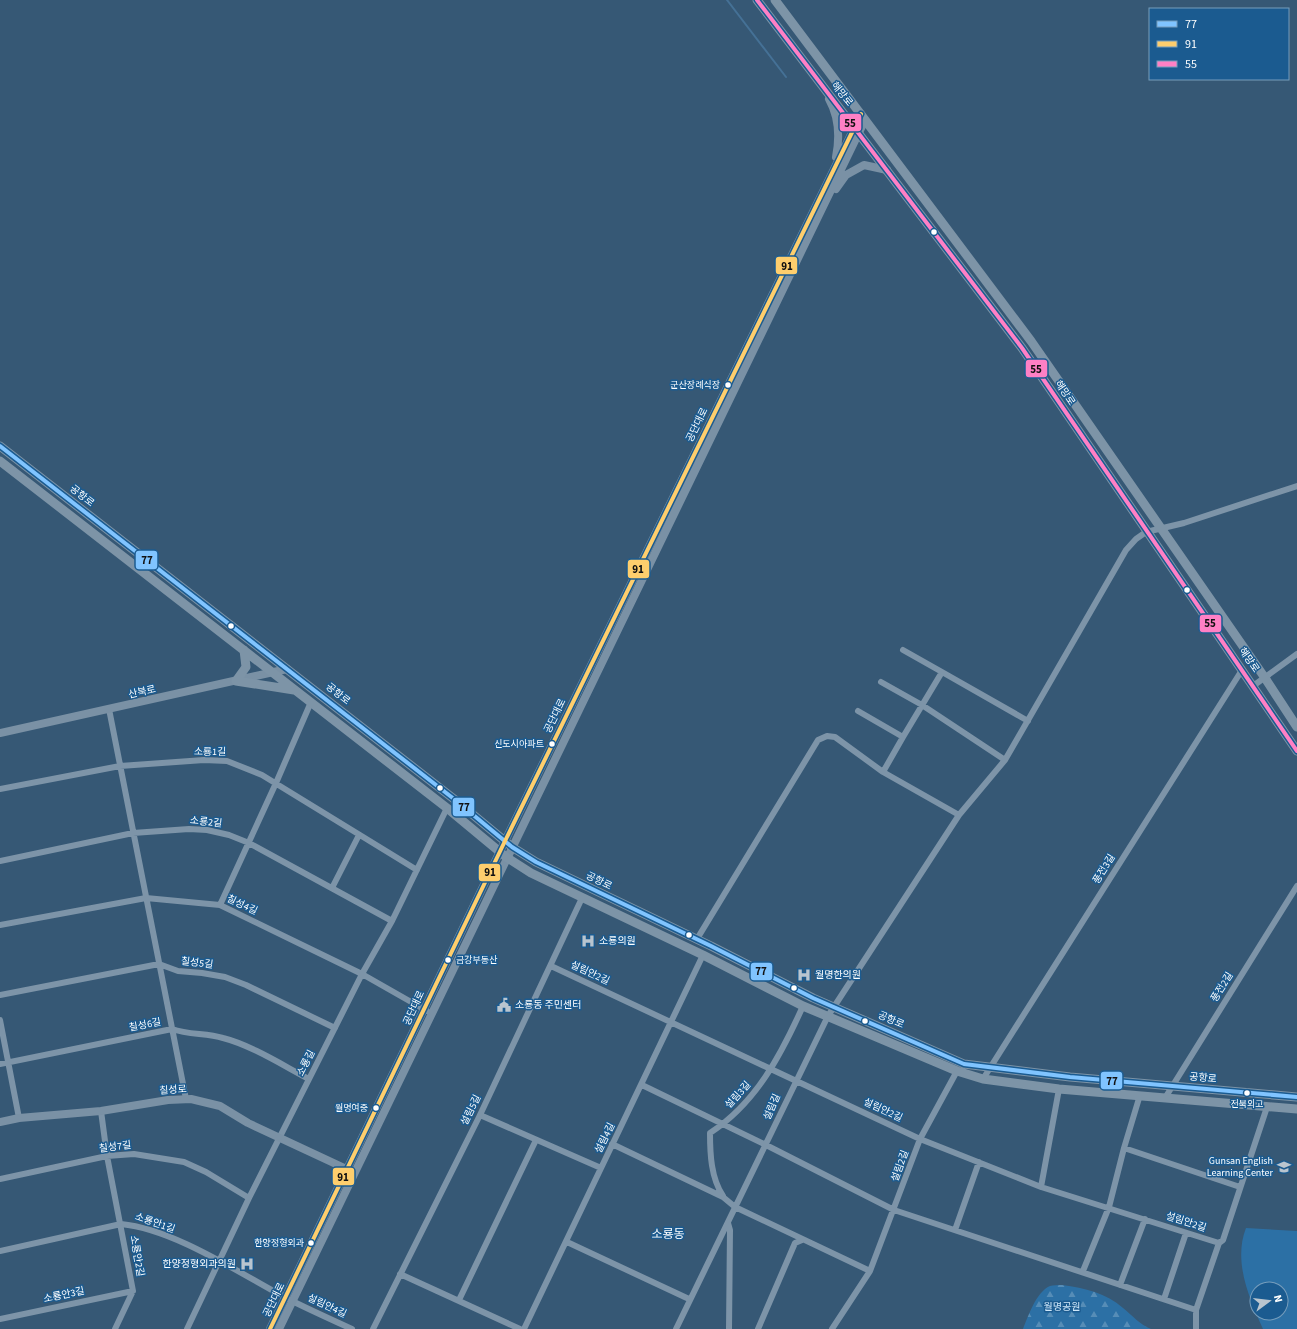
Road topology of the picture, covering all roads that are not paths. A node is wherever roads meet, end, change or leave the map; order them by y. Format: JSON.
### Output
{"nodes":[{"id":1,"x":757,"y":0,"type":"edge"},
{"id":2,"x":775,"y":0,"type":"edge"},
{"id":3,"x":825,"y":91,"type":"junction"},
{"id":4,"x":863,"y":117,"type":"junction"},
{"id":5,"x":857,"y":130,"type":"junction"},
{"id":6,"x":834,"y":167,"type":"junction"},
{"id":7,"x":887,"y":170,"type":"junction"},
{"id":8,"x":823,"y":206,"type":"junction"},
{"id":9,"x":0,"y":446,"type":"edge"},
{"id":10,"x":0,"y":461,"type":"edge"},
{"id":11,"x":1297,"y":486,"type":"edge"},
{"id":12,"x":1161,"y":528,"type":"junction"},
{"id":13,"x":1146,"y":532,"type":"junction"},
{"id":14,"x":244,"y":650,"type":"junction"},
{"id":15,"x":903,"y":650,"type":"dead end"},
{"id":16,"x":1297,"y":654,"type":"edge"},
{"id":17,"x":287,"y":669,"type":"junction"},
{"id":18,"x":1242,"y":670,"type":"junction"},
{"id":19,"x":942,"y":672,"type":"junction"},
{"id":20,"x":273,"y":673,"type":"junction"},
{"id":21,"x":1265,"y":678,"type":"junction"},
{"id":22,"x":236,"y":681,"type":"junction"},
{"id":23,"x":881,"y":682,"type":"dead end"},
{"id":24,"x":1254,"y":686,"type":"junction"},
{"id":25,"x":296,"y":691,"type":"junction"},
{"id":26,"x":311,"y":702,"type":"junction"},
{"id":27,"x":922,"y":705,"type":"junction"},
{"id":28,"x":109,"y":709,"type":"junction"},
{"id":29,"x":858,"y":711,"type":"dead end"},
{"id":30,"x":1028,"y":721,"type":"junction"},
{"id":31,"x":1297,"y":727,"type":"edge"},
{"id":32,"x":0,"y":733,"type":"edge"},
{"id":33,"x":903,"y":737,"type":"junction"},
{"id":34,"x":1297,"y":752,"type":"edge"},
{"id":35,"x":1005,"y":760,"type":"junction"},
{"id":36,"x":120,"y":766,"type":"junction"},
{"id":37,"x":884,"y":772,"type":"junction"},
{"id":38,"x":276,"y":783,"type":"junction"},
{"id":39,"x":0,"y":789,"type":"edge"},
{"id":40,"x":447,"y":808,"type":"junction"},
{"id":41,"x":959,"y":815,"type":"junction"},
{"id":42,"x":133,"y":833,"type":"junction"},
{"id":43,"x":359,"y":835,"type":"junction"},
{"id":44,"x":249,"y":843,"type":"junction"},
{"id":45,"x":508,"y":844,"type":"junction"},
{"id":46,"x":503,"y":855,"type":"junction"},
{"id":47,"x":0,"y":861,"type":"edge"},
{"id":48,"x":417,"y":870,"type":"junction"},
{"id":49,"x":1297,"y":886,"type":"edge"},
{"id":50,"x":332,"y":888,"type":"junction"},
{"id":51,"x":146,"y":898,"type":"junction"},
{"id":52,"x":582,"y":898,"type":"junction"},
{"id":53,"x":220,"y":905,"type":"junction"},
{"id":54,"x":392,"y":921,"type":"junction"},
{"id":55,"x":0,"y":925,"type":"edge"},
{"id":56,"x":697,"y":939,"type":"junction"},
{"id":57,"x":703,"y":955,"type":"junction"},
{"id":58,"x":159,"y":964,"type":"junction"},
{"id":59,"x":551,"y":966,"type":"junction"},
{"id":60,"x":362,"y":974,"type":"junction"},
{"id":61,"x":0,"y":994,"type":"edge"},
{"id":62,"x":804,"y":1006,"type":"junction"},
{"id":63,"x":834,"y":1008,"type":"junction"},
{"id":64,"x":424,"y":1010,"type":"junction"},
{"id":65,"x":432,"y":1014,"type":"junction"},
{"id":66,"x":828,"y":1016,"type":"junction"},
{"id":67,"x":0,"y":1020,"type":"edge"},
{"id":68,"x":671,"y":1021,"type":"junction"},
{"id":69,"x":335,"y":1028,"type":"junction"},
{"id":70,"x":172,"y":1029,"type":"junction"},
{"id":71,"x":9,"y":1062,"type":"junction"},
{"id":72,"x":0,"y":1064,"type":"edge"},
{"id":73,"x":772,"y":1068,"type":"junction"},
{"id":74,"x":990,"y":1068,"type":"junction"},
{"id":75,"x":957,"y":1071,"type":"junction"},
{"id":76,"x":309,"y":1079,"type":"junction"},
{"id":77,"x":983,"y":1079,"type":"junction"},
{"id":78,"x":796,"y":1080,"type":"junction"},
{"id":79,"x":642,"y":1085,"type":"junction"},
{"id":80,"x":1172,"y":1086,"type":"junction"},
{"id":81,"x":1059,"y":1088,"type":"junction"},
{"id":82,"x":1140,"y":1095,"type":"junction"},
{"id":83,"x":1297,"y":1097,"type":"edge"},
{"id":84,"x":1164,"y":1098,"type":"junction"},
{"id":85,"x":186,"y":1099,"type":"junction"},
{"id":86,"x":1267,"y":1107,"type":"junction"},
{"id":87,"x":1297,"y":1109,"type":"edge"},
{"id":88,"x":101,"y":1112,"type":"junction"},
{"id":89,"x":480,"y":1115,"type":"junction"},
{"id":90,"x":19,"y":1118,"type":"junction"},
{"id":91,"x":0,"y":1122,"type":"edge"},
{"id":92,"x":724,"y":1124,"type":"junction"},
{"id":93,"x":280,"y":1136,"type":"junction"},
{"id":94,"x":920,"y":1139,"type":"junction"},
{"id":95,"x":536,"y":1140,"type":"junction"},
{"id":96,"x":612,"y":1144,"type":"junction"},
{"id":97,"x":766,"y":1145,"type":"junction"},
{"id":98,"x":1124,"y":1148,"type":"junction"},
{"id":99,"x":107,"y":1156,"type":"junction"},
{"id":100,"x":979,"y":1162,"type":"junction"},
{"id":101,"x":601,"y":1168,"type":"junction"},
{"id":102,"x":352,"y":1172,"type":"junction"},
{"id":103,"x":0,"y":1179,"type":"edge"},
{"id":104,"x":1042,"y":1187,"type":"junction"},
{"id":105,"x":1240,"y":1187,"type":"junction"},
{"id":106,"x":723,"y":1197,"type":"junction"},
{"id":107,"x":249,"y":1198,"type":"junction"},
{"id":108,"x":735,"y":1207,"type":"junction"},
{"id":109,"x":1109,"y":1208,"type":"junction"},
{"id":110,"x":894,"y":1210,"type":"junction"},
{"id":111,"x":1145,"y":1219,"type":"junction"},
{"id":112,"x":728,"y":1223,"type":"junction"},
{"id":113,"x":121,"y":1224,"type":"junction"},
{"id":114,"x":955,"y":1230,"type":"junction"},
{"id":115,"x":1186,"y":1233,"type":"junction"},
{"id":116,"x":802,"y":1240,"type":"junction"},
{"id":117,"x":567,"y":1242,"type":"junction"},
{"id":118,"x":1219,"y":1243,"type":"junction"},
{"id":119,"x":0,"y":1250,"type":"edge"},
{"id":120,"x":220,"y":1261,"type":"junction"},
{"id":121,"x":870,"y":1271,"type":"junction"},
{"id":122,"x":1083,"y":1271,"type":"junction"},
{"id":123,"x":400,"y":1274,"type":"junction"},
{"id":124,"x":1120,"y":1285,"type":"junction"},
{"id":125,"x":133,"y":1291,"type":"junction"},
{"id":126,"x":289,"y":1299,"type":"junction"},
{"id":127,"x":689,"y":1299,"type":"junction"},
{"id":128,"x":1164,"y":1299,"type":"junction"},
{"id":129,"x":459,"y":1300,"type":"junction"},
{"id":130,"x":1196,"y":1310,"type":"junction"},
{"id":131,"x":0,"y":1319,"type":"edge"},
{"id":132,"x":115,"y":1329,"type":"edge"},
{"id":133,"x":187,"y":1329,"type":"edge"},
{"id":134,"x":270,"y":1329,"type":"edge"},
{"id":135,"x":279,"y":1329,"type":"edge"},
{"id":136,"x":352,"y":1329,"type":"edge"},
{"id":137,"x":373,"y":1329,"type":"edge"},
{"id":138,"x":520,"y":1329,"type":"edge"},
{"id":139,"x":524,"y":1329,"type":"edge"},
{"id":140,"x":676,"y":1329,"type":"edge"},
{"id":141,"x":729,"y":1329,"type":"edge"},
{"id":142,"x":758,"y":1329,"type":"edge"},
{"id":143,"x":832,"y":1329,"type":"edge"},
{"id":144,"x":1196,"y":1329,"type":"edge"}],
"edges":[{"from":1,"to":3,"type":"main road","name":"해망로"},
{"from":2,"to":4,"type":"main road","name":"해망로"},
{"from":3,"to":5,"type":"main road","name":"해망로"},
{"from":3,"to":6,"type":"street"},
{"from":4,"to":5,"type":"street","name":"공단대로"},
{"from":4,"to":12,"type":"main road","name":"해망로"},
{"from":5,"to":6,"type":"street","name":"공단대로"},
{"from":5,"to":7,"type":"main road","name":"해망로"},
{"from":5,"to":8,"type":"street","name":"공단대로"},
{"from":6,"to":45,"type":"street","name":"공단대로"},
{"from":7,"to":8,"type":"street"},
{"from":7,"to":13,"type":"main road","name":"해망로"},
{"from":8,"to":45,"type":"street","name":"공단대로"},
{"from":9,"to":17,"type":"main road","name":"공항로"},
{"from":10,"to":14,"type":"main road"},
{"from":11,"to":12,"type":"street"},
{"from":12,"to":13,"type":"street"},
{"from":12,"to":21,"type":"main road","name":"해망로"},
{"from":13,"to":18,"type":"main road","name":"해망로"},
{"from":13,"to":30,"type":"street","name":"설림길"},
{"from":14,"to":20,"type":"main road"},
{"from":14,"to":22,"type":"main road"},
{"from":15,"to":19,"type":"street"},
{"from":16,"to":21,"type":"street"},
{"from":17,"to":20,"type":"street","name":"산북로"},
{"from":17,"to":45,"type":"main road","name":"공항로"},
{"from":18,"to":24,"type":"main road","name":"해망로"},
{"from":18,"to":74,"type":"street","name":"풍전3길"},
{"from":19,"to":27,"type":"street"},
{"from":19,"to":30,"type":"street"},
{"from":20,"to":22,"type":"street","name":"산북로"},
{"from":20,"to":25,"type":"main road"},
{"from":21,"to":24,"type":"street"},
{"from":21,"to":31,"type":"main road","name":"해망로"},
{"from":22,"to":25,"type":"main road"},
{"from":22,"to":28,"type":"street","name":"산북로"},
{"from":23,"to":27,"type":"street"},
{"from":24,"to":34,"type":"main road","name":"해망로"},
{"from":25,"to":26,"type":"main road"},
{"from":26,"to":38,"type":"street"},
{"from":26,"to":40,"type":"main road"},
{"from":27,"to":33,"type":"street"},
{"from":27,"to":35,"type":"street"},
{"from":28,"to":32,"type":"street","name":"산북로"},
{"from":28,"to":36,"type":"street"},
{"from":29,"to":33,"type":"street"},
{"from":30,"to":35,"type":"street","name":"설림길"},
{"from":33,"to":37,"type":"street"},
{"from":35,"to":41,"type":"street","name":"설림길"},
{"from":36,"to":38,"type":"street","name":"소룡1길"},
{"from":36,"to":39,"type":"street","name":"소룡1길"},
{"from":36,"to":42,"type":"street"},
{"from":37,"to":41,"type":"street"},
{"from":37,"to":56,"type":"street"},
{"from":38,"to":43,"type":"street","name":"소룡1길"},
{"from":38,"to":44,"type":"street"},
{"from":40,"to":46,"type":"main road"},
{"from":40,"to":48,"type":"street","name":"소룡길"},
{"from":41,"to":63,"type":"street","name":"설림길"},
{"from":42,"to":44,"type":"street","name":"소룡2길"},
{"from":42,"to":47,"type":"street","name":"소룡2길"},
{"from":42,"to":51,"type":"street"},
{"from":43,"to":48,"type":"street","name":"소룡1길"},
{"from":43,"to":50,"type":"street"},
{"from":44,"to":50,"type":"street","name":"소룡2길"},
{"from":44,"to":53,"type":"street"},
{"from":45,"to":46,"type":"street","name":"공단대로"},
{"from":45,"to":56,"type":"main road","name":"공항로"},
{"from":46,"to":52,"type":"main road"},
{"from":46,"to":64,"type":"street","name":"공단대로"},
{"from":46,"to":65,"type":"street","name":"공단대로"},
{"from":48,"to":54,"type":"street","name":"소룡길"},
{"from":49,"to":80,"type":"street","name":"풍전2길"},
{"from":50,"to":54,"type":"street","name":"소룡2길"},
{"from":51,"to":53,"type":"street","name":"칠성4길"},
{"from":51,"to":55,"type":"street","name":"칠성4길"},
{"from":51,"to":58,"type":"street"},
{"from":52,"to":57,"type":"main road"},
{"from":52,"to":59,"type":"street","name":"설림5길"},
{"from":53,"to":60,"type":"street","name":"칠성4길"},
{"from":54,"to":60,"type":"street","name":"소룡길"},
{"from":56,"to":63,"type":"main road","name":"공항로"},
{"from":57,"to":62,"type":"main road"},
{"from":57,"to":68,"type":"street","name":"설림4길"},
{"from":58,"to":61,"type":"street"},
{"from":58,"to":69,"type":"street","name":"칠성5길"},
{"from":58,"to":70,"type":"street"},
{"from":59,"to":68,"type":"street","name":"설림안2길"},
{"from":59,"to":89,"type":"street","name":"설림5길"},
{"from":60,"to":64,"type":"street","name":"칠성4길"},
{"from":60,"to":69,"type":"street","name":"소룡길"},
{"from":62,"to":66,"type":"main road"},
{"from":62,"to":73,"type":"street","name":"설림3길"},
{"from":63,"to":66,"type":"street","name":"설림길"},
{"from":63,"to":74,"type":"main road","name":"공항로"},
{"from":64,"to":65,"type":"street","name":"칠성4길"},
{"from":64,"to":102,"type":"street","name":"공단대로"},
{"from":65,"to":102,"type":"street","name":"공단대로"},
{"from":66,"to":75,"type":"main road"},
{"from":66,"to":78,"type":"street","name":"설림길"},
{"from":67,"to":71,"type":"street"},
{"from":68,"to":73,"type":"street","name":"설림안2길"},
{"from":68,"to":79,"type":"street","name":"설림4길"},
{"from":69,"to":76,"type":"street","name":"소룡길"},
{"from":70,"to":71,"type":"street","name":"칠성6길"},
{"from":70,"to":76,"type":"street","name":"칠성6길"},
{"from":70,"to":85,"type":"street"},
{"from":71,"to":72,"type":"street","name":"칠성6길"},
{"from":71,"to":90,"type":"street"},
{"from":73,"to":78,"type":"street","name":"설림안2길"},
{"from":73,"to":92,"type":"street","name":"설림3길"},
{"from":74,"to":77,"type":"street","name":"풍전3길"},
{"from":74,"to":80,"type":"main road","name":"공항로"},
{"from":75,"to":77,"type":"main road"},
{"from":75,"to":94,"type":"street","name":"설림2길"},
{"from":76,"to":93,"type":"street","name":"소룡길"},
{"from":77,"to":81,"type":"main road"},
{"from":78,"to":94,"type":"street","name":"설림안2길"},
{"from":78,"to":97,"type":"street","name":"설림길"},
{"from":79,"to":92,"type":"street"},
{"from":79,"to":96,"type":"street","name":"설림4길"},
{"from":80,"to":83,"type":"main road","name":"공항로"},
{"from":80,"to":84,"type":"street","name":"풍전2길"},
{"from":81,"to":82,"type":"main road"},
{"from":81,"to":104,"type":"street"},
{"from":82,"to":84,"type":"main road"},
{"from":82,"to":98,"type":"street"},
{"from":84,"to":86,"type":"main road"},
{"from":85,"to":88,"type":"street","name":"칠성로"},
{"from":85,"to":93,"type":"street","name":"칠성로"},
{"from":86,"to":87,"type":"main road"},
{"from":86,"to":105,"type":"street"},
{"from":88,"to":90,"type":"street","name":"칠성로"},
{"from":88,"to":99,"type":"street","name":"소룡안2길"},
{"from":89,"to":95,"type":"street"},
{"from":89,"to":123,"type":"street","name":"설림5길"},
{"from":90,"to":91,"type":"street","name":"칠성로"},
{"from":92,"to":97,"type":"street"},
{"from":92,"to":106,"type":"street","name":"설림3길"},
{"from":93,"to":102,"type":"street","name":"칠성로"},
{"from":93,"to":107,"type":"street","name":"소룡길"},
{"from":94,"to":100,"type":"street","name":"설림안2길"},
{"from":94,"to":110,"type":"street","name":"설림2길"},
{"from":95,"to":101,"type":"street"},
{"from":95,"to":129,"type":"street"},
{"from":96,"to":101,"type":"street","name":"설림4길"},
{"from":96,"to":106,"type":"street"},
{"from":97,"to":108,"type":"street","name":"설림길"},
{"from":97,"to":110,"type":"street"},
{"from":98,"to":105,"type":"street"},
{"from":98,"to":109,"type":"street"},
{"from":99,"to":103,"type":"street","name":"칠성7길"},
{"from":99,"to":107,"type":"street","name":"칠성7길"},
{"from":99,"to":113,"type":"street","name":"소룡안2길"},
{"from":100,"to":104,"type":"street","name":"설림안2길"},
{"from":100,"to":114,"type":"street"},
{"from":101,"to":117,"type":"street","name":"설림4길"},
{"from":102,"to":126,"type":"street","name":"공단대로"},
{"from":104,"to":109,"type":"street","name":"설림안2길"},
{"from":105,"to":118,"type":"street"},
{"from":106,"to":108,"type":"street"},
{"from":107,"to":120,"type":"street","name":"소룡길"},
{"from":108,"to":112,"type":"street","name":"설림길"},
{"from":108,"to":116,"type":"street"},
{"from":109,"to":111,"type":"street","name":"설림안2길"},
{"from":109,"to":122,"type":"street"},
{"from":110,"to":114,"type":"street"},
{"from":110,"to":121,"type":"street","name":"설림2길"},
{"from":111,"to":115,"type":"street","name":"설림안2길"},
{"from":111,"to":124,"type":"street"},
{"from":112,"to":127,"type":"street","name":"설림길"},
{"from":112,"to":141,"type":"street"},
{"from":113,"to":119,"type":"street","name":"소룡안1길"},
{"from":113,"to":120,"type":"street","name":"소룡안1길"},
{"from":113,"to":125,"type":"street","name":"소룡안2길"},
{"from":114,"to":122,"type":"street"},
{"from":115,"to":118,"type":"street","name":"설림안2길"},
{"from":115,"to":128,"type":"street"},
{"from":116,"to":121,"type":"street"},
{"from":116,"to":142,"type":"street"},
{"from":117,"to":127,"type":"street"},
{"from":117,"to":139,"type":"street","name":"설림4길"},
{"from":118,"to":130,"type":"street"},
{"from":120,"to":126,"type":"street","name":"소룡안1길"},
{"from":120,"to":133,"type":"street","name":"소룡길"},
{"from":121,"to":143,"type":"street","name":"설림2길"},
{"from":122,"to":124,"type":"street"},
{"from":123,"to":129,"type":"street"},
{"from":123,"to":137,"type":"street","name":"설림5길"},
{"from":124,"to":128,"type":"street"},
{"from":125,"to":131,"type":"street","name":"소룡안3길"},
{"from":125,"to":132,"type":"street","name":"소룡안2길"},
{"from":126,"to":134,"type":"street","name":"공단대로"},
{"from":126,"to":135,"type":"street","name":"공단대로"},
{"from":126,"to":136,"type":"street","name":"설림안4길"},
{"from":127,"to":140,"type":"street","name":"설림길"},
{"from":128,"to":130,"type":"street"},
{"from":129,"to":138,"type":"street"},
{"from":130,"to":144,"type":"street"}]}
